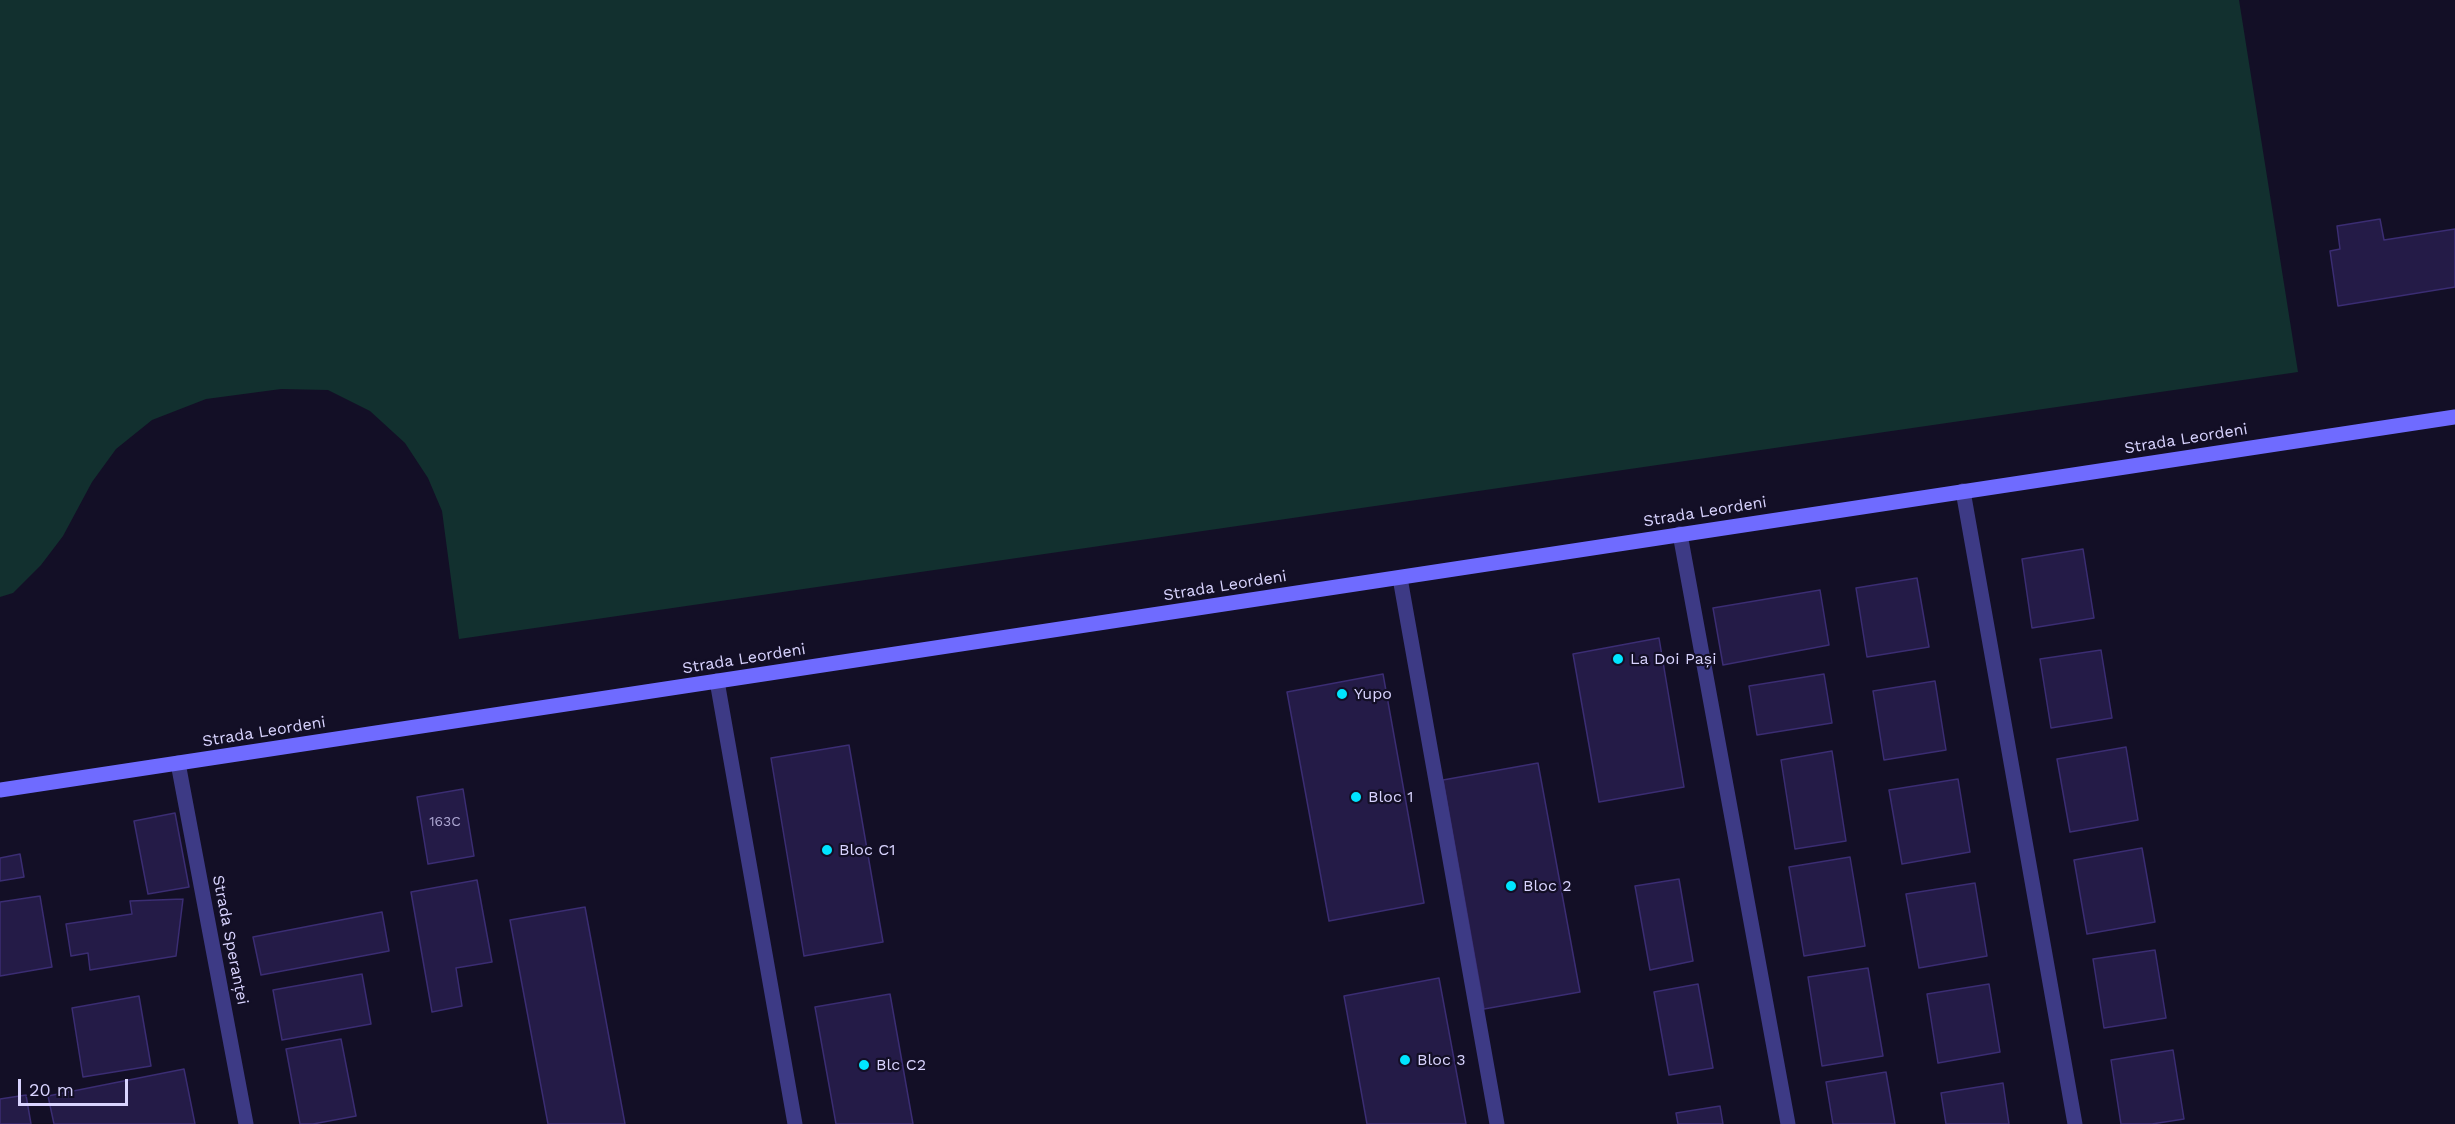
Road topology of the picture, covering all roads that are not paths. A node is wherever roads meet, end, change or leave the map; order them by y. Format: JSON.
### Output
{"nodes":[{"id":1,"x":2455,"y":417,"type":"edge"},
{"id":2,"x":1963,"y":491,"type":"junction"},
{"id":3,"x":1680,"y":534,"type":"junction"},
{"id":4,"x":1400,"y":578,"type":"junction"},
{"id":5,"x":717,"y":681,"type":"junction"},
{"id":6,"x":178,"y":763,"type":"junction"},
{"id":7,"x":0,"y":790,"type":"edge"},
{"id":8,"x":246,"y":1124,"type":"edge"},
{"id":9,"x":795,"y":1124,"type":"edge"},
{"id":10,"x":1497,"y":1124,"type":"edge"},
{"id":11,"x":1788,"y":1124,"type":"edge"},
{"id":12,"x":2075,"y":1124,"type":"edge"}],
"edges":[{"from":1,"to":2,"type":"main road","name":"Strada Leordeni"},
{"from":2,"to":3,"type":"main road","name":"Strada Leordeni"},
{"from":2,"to":12,"type":"street"},
{"from":3,"to":4,"type":"main road","name":"Strada Leordeni"},
{"from":3,"to":11,"type":"street"},
{"from":4,"to":5,"type":"main road","name":"Strada Leordeni"},
{"from":4,"to":10,"type":"street"},
{"from":5,"to":6,"type":"main road","name":"Strada Leordeni"},
{"from":5,"to":9,"type":"street"},
{"from":6,"to":7,"type":"main road","name":"Strada Leordeni"},
{"from":6,"to":8,"type":"street","name":"Strada Speranței"}]}
